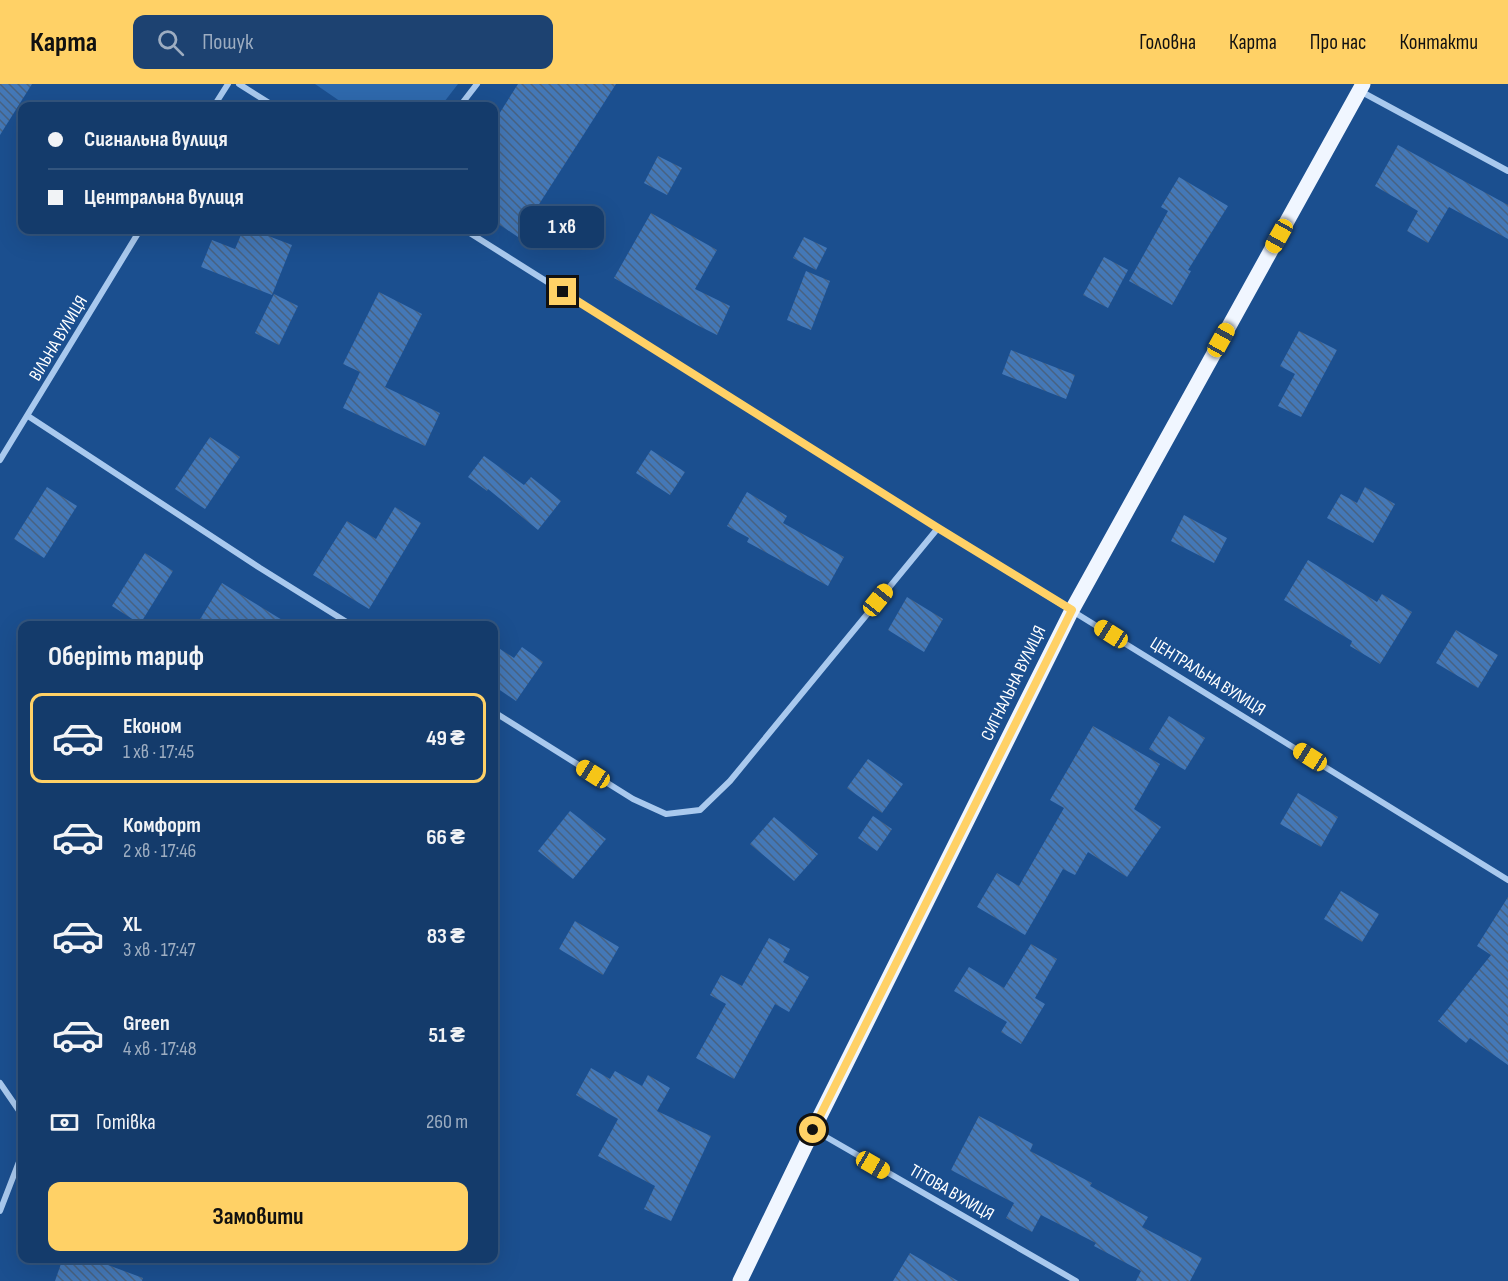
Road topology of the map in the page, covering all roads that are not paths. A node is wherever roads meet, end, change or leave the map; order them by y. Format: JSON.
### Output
{"nodes":[{"id":1,"x":228,"y":84,"type":"edge"},
{"id":2,"x":239,"y":84,"type":"edge"},
{"id":3,"x":477,"y":84,"type":"edge"},
{"id":4,"x":1361,"y":87,"type":"edge"},
{"id":5,"x":217,"y":102,"type":"edge"},
{"id":6,"x":268,"y":102,"type":"edge"},
{"id":7,"x":463,"y":102,"type":"edge"},
{"id":8,"x":1508,"y":171,"type":"edge"},
{"id":9,"x":138,"y":234,"type":"edge"},
{"id":10,"x":471,"y":234,"type":"edge"},
{"id":11,"x":28,"y":416,"type":"junction"},
{"id":12,"x":0,"y":460,"type":"edge"},
{"id":13,"x":938,"y":528,"type":"junction"},
{"id":14,"x":1072,"y":610,"type":"junction"},
{"id":15,"x":345,"y":621,"type":"edge"},
{"id":16,"x":498,"y":715,"type":"edge"},
{"id":17,"x":1508,"y":880,"type":"edge"},
{"id":18,"x":0,"y":1083,"type":"edge"},
{"id":19,"x":18,"y":1109,"type":"edge"},
{"id":20,"x":813,"y":1130,"type":"junction"},
{"id":21,"x":18,"y":1164,"type":"edge"},
{"id":22,"x":0,"y":1211,"type":"edge"},
{"id":23,"x":740,"y":1281,"type":"edge"},
{"id":24,"x":1076,"y":1281,"type":"edge"}],
"edges":[{"from":1,"to":5,"type":"street"},
{"from":2,"to":6,"type":"street"},
{"from":3,"to":7,"type":"street"},
{"from":4,"to":8,"type":"street"},
{"from":4,"to":14,"type":"main road","name":"СИГНАЛЬНА ВУЛИЦЯ"},
{"from":9,"to":11,"type":"street","name":"ВІЛЬНА ВУЛИЦЯ"},
{"from":10,"to":13,"type":"street","name":"ЦЕНТРАЛЬНА ВУЛИЦЯ"},
{"from":11,"to":12,"type":"street","name":"ВІЛЬНА ВУЛИЦЯ"},
{"from":11,"to":15,"type":"street"},
{"from":13,"to":14,"type":"street","name":"ЦЕНТРАЛЬНА ВУЛИЦЯ"},
{"from":13,"to":16,"type":"street"},
{"from":14,"to":17,"type":"street","name":"ЦЕНТРАЛЬНА ВУЛИЦЯ"},
{"from":14,"to":20,"type":"main road","name":"СИГНАЛЬНА ВУЛИЦЯ"},
{"from":18,"to":19,"type":"street"},
{"from":20,"to":23,"type":"main road","name":"СИГНАЛЬНА ВУЛИЦЯ"},
{"from":20,"to":24,"type":"street","name":"ТІТОВА ВУЛИЦЯ"},
{"from":21,"to":22,"type":"street"}]}
